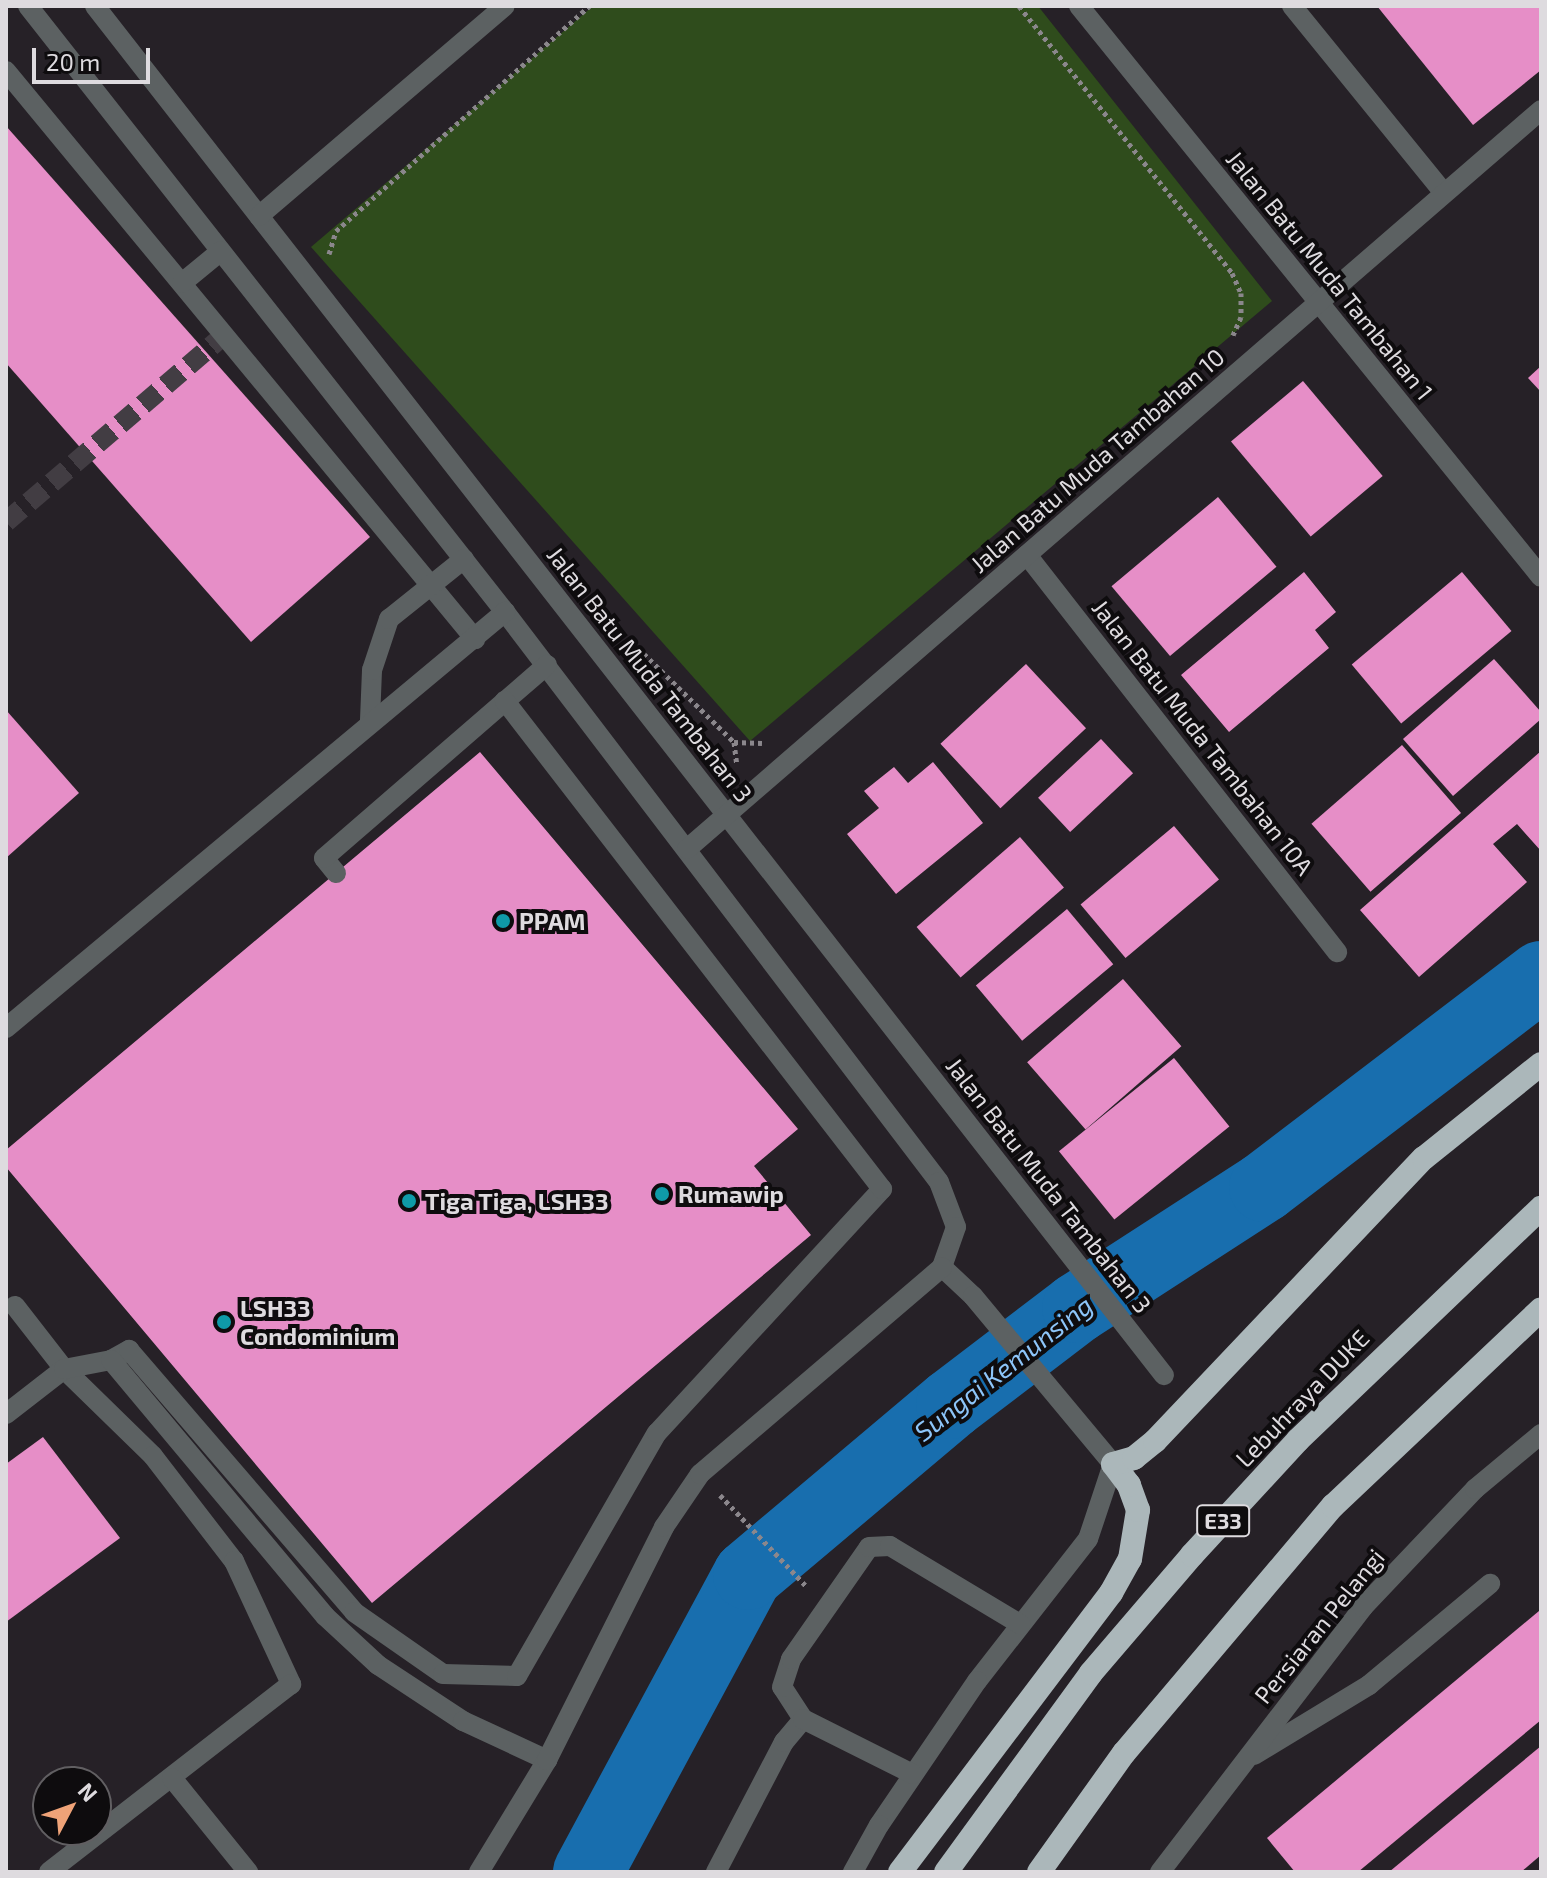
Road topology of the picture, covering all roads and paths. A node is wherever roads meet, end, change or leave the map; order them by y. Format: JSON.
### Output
{"nodes":[{"id":1,"x":28,"y":6,"type":"edge"},
{"id":2,"x":95,"y":6,"type":"edge"},
{"id":3,"x":505,"y":6,"type":"edge"},
{"id":4,"x":589,"y":6,"type":"edge"},
{"id":5,"x":1019,"y":6,"type":"edge"},
{"id":6,"x":1079,"y":6,"type":"edge"},
{"id":7,"x":1292,"y":6,"type":"edge"},
{"id":8,"x":6,"y":71,"type":"edge"},
{"id":9,"x":1541,"y":110,"type":"edge"},
{"id":10,"x":1444,"y":193,"type":"junction"},
{"id":11,"x":259,"y":216,"type":"junction"},
{"id":12,"x":221,"y":251,"type":"junction"},
{"id":13,"x":332,"y":265,"type":"dead end"},
{"id":14,"x":182,"y":283,"type":"junction"},
{"id":15,"x":1319,"y":302,"type":"junction"},
{"id":16,"x":1231,"y":341,"type":"dead end"},
{"id":17,"x":1027,"y":555,"type":"junction"},
{"id":18,"x":464,"y":559,"type":"junction"},
{"id":19,"x":1541,"y":577,"type":"edge"},
{"id":20,"x":431,"y":585,"type":"junction"},
{"id":21,"x":505,"y":612,"type":"junction"},
{"id":22,"x":475,"y":639,"type":"junction"},
{"id":23,"x":633,"y":643,"type":"dead end"},
{"id":24,"x":547,"y":665,"type":"junction"},
{"id":25,"x":505,"y":701,"type":"junction"},
{"id":26,"x":370,"y":720,"type":"junction"},
{"id":27,"x":773,"y":738,"type":"dead end"},
{"id":28,"x":727,"y":815,"type":"junction"},
{"id":29,"x":687,"y":849,"type":"junction"},
{"id":30,"x":336,"y":873,"type":"dead end"},
{"id":31,"x":1337,"y":952,"type":"dead end"},
{"id":32,"x":6,"y":1028,"type":"edge"},
{"id":33,"x":1541,"y":1064,"type":"edge"},
{"id":34,"x":1541,"y":1208,"type":"edge"},
{"id":35,"x":942,"y":1267,"type":"junction"},
{"id":36,"x":9,"y":1304,"type":"edge"},
{"id":37,"x":1541,"y":1309,"type":"edge"},
{"id":38,"x":111,"y":1360,"type":"junction"},
{"id":39,"x":64,"y":1369,"type":"junction"},
{"id":40,"x":1164,"y":1375,"type":"dead end"},
{"id":41,"x":6,"y":1414,"type":"edge"},
{"id":42,"x":1541,"y":1434,"type":"edge"},
{"id":43,"x":1113,"y":1464,"type":"junction"},
{"id":44,"x":700,"y":1474,"type":"junction"},
{"id":45,"x":1490,"y":1584,"type":"dead end"},
{"id":46,"x":826,"y":1607,"type":"junction"},
{"id":47,"x":1020,"y":1624,"type":"junction"},
{"id":48,"x":803,"y":1719,"type":"junction"},
{"id":49,"x":547,"y":1760,"type":"junction"},
{"id":50,"x":1244,"y":1762,"type":"junction"},
{"id":51,"x":913,"y":1774,"type":"junction"},
{"id":52,"x":172,"y":1778,"type":"junction"},
{"id":53,"x":49,"y":1872,"type":"edge"},
{"id":54,"x":248,"y":1872,"type":"edge"},
{"id":55,"x":479,"y":1872,"type":"edge"},
{"id":56,"x":716,"y":1872,"type":"edge"},
{"id":57,"x":853,"y":1872,"type":"edge"},
{"id":58,"x":900,"y":1872,"type":"edge"},
{"id":59,"x":946,"y":1872,"type":"edge"},
{"id":60,"x":1039,"y":1872,"type":"edge"},
{"id":61,"x":1160,"y":1872,"type":"edge"}],
"edges":[{"from":1,"to":12,"type":"street"},
{"from":2,"to":11,"type":"street","name":"Jalan Batu Muda Tambahan 3"},
{"from":3,"to":11,"type":"street"},
{"from":4,"to":13,"type":"path"},
{"from":5,"to":16,"type":"path"},
{"from":6,"to":15,"type":"street","name":"Jalan Batu Muda Tambahan 1"},
{"from":7,"to":10,"type":"street"},
{"from":8,"to":14,"type":"street"},
{"from":9,"to":10,"type":"street","name":"Jalan Batu Muda Tambahan 10"},
{"from":10,"to":15,"type":"street","name":"Jalan Batu Muda Tambahan 10"},
{"from":11,"to":28,"type":"street","name":"Jalan Batu Muda Tambahan 3"},
{"from":12,"to":14,"type":"street"},
{"from":12,"to":18,"type":"street"},
{"from":14,"to":20,"type":"street"},
{"from":15,"to":17,"type":"street","name":"Jalan Batu Muda Tambahan 10"},
{"from":15,"to":19,"type":"street","name":"Jalan Batu Muda Tambahan 1"},
{"from":17,"to":28,"type":"street","name":"Jalan Batu Muda Tambahan 10"},
{"from":17,"to":31,"type":"street","name":"Jalan Batu Muda Tambahan 10A"},
{"from":18,"to":20,"type":"street"},
{"from":18,"to":21,"type":"street"},
{"from":20,"to":22,"type":"street"},
{"from":20,"to":26,"type":"street"},
{"from":21,"to":22,"type":"street"},
{"from":21,"to":24,"type":"street"},
{"from":22,"to":26,"type":"street"},
{"from":23,"to":27,"type":"path"},
{"from":24,"to":25,"type":"street"},
{"from":24,"to":29,"type":"street"},
{"from":25,"to":30,"type":"street"},
{"from":25,"to":38,"type":"street"},
{"from":26,"to":32,"type":"street"},
{"from":28,"to":29,"type":"street","name":"Jalan Batu Muda Tambahan 10"},
{"from":28,"to":40,"type":"street","name":"Jalan Batu Muda Tambahan 3"},
{"from":29,"to":35,"type":"street"},
{"from":33,"to":43,"type":"highway"},
{"from":34,"to":59,"type":"highway","name":"Lebuhraya DUKE","number":"E33"},
{"from":35,"to":43,"type":"street"},
{"from":35,"to":44,"type":"street"},
{"from":36,"to":39,"type":"street"},
{"from":37,"to":60,"type":"highway"},
{"from":38,"to":39,"type":"street"},
{"from":38,"to":49,"type":"street"},
{"from":39,"to":41,"type":"street"},
{"from":39,"to":52,"type":"street"},
{"from":42,"to":50,"type":"street","name":"Persiaran Pelangi"},
{"from":43,"to":47,"type":"street"},
{"from":43,"to":58,"type":"highway"},
{"from":44,"to":46,"type":"path"},
{"from":44,"to":49,"type":"street"},
{"from":45,"to":50,"type":"street"},
{"from":46,"to":47,"type":"street"},
{"from":46,"to":48,"type":"street"},
{"from":47,"to":51,"type":"street"},
{"from":48,"to":51,"type":"street"},
{"from":48,"to":56,"type":"street"},
{"from":49,"to":55,"type":"street"},
{"from":50,"to":61,"type":"street","name":"Persiaran Pelangi"},
{"from":51,"to":57,"type":"street"},
{"from":52,"to":53,"type":"street"},
{"from":52,"to":54,"type":"street"}]}
